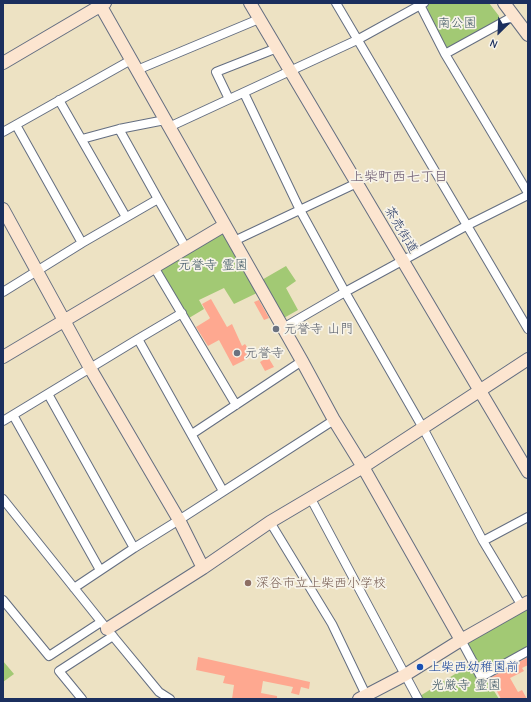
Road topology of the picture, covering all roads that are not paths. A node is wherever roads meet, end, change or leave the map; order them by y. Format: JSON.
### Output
{"nodes":[{"id":1,"x":250,"y":3,"type":"edge"},
{"id":2,"x":336,"y":3,"type":"edge"},
{"id":3,"x":504,"y":3,"type":"edge"},
{"id":4,"x":101,"y":4,"type":"edge"},
{"id":5,"x":421,"y":4,"type":"edge"},
{"id":6,"x":514,"y":16,"type":"junction"},
{"id":7,"x":259,"y":19,"type":"junction"},
{"id":8,"x":528,"y":35,"type":"edge"},
{"id":9,"x":357,"y":40,"type":"junction"},
{"id":10,"x":277,"y":48,"type":"junction"},
{"id":11,"x":445,"y":54,"type":"junction"},
{"id":12,"x":3,"y":63,"type":"edge"},
{"id":13,"x":134,"y":65,"type":"junction"},
{"id":14,"x":290,"y":72,"type":"junction"},
{"id":15,"x":244,"y":93,"type":"junction"},
{"id":16,"x":59,"y":100,"type":"junction"},
{"id":17,"x":229,"y":100,"type":"junction"},
{"id":18,"x":167,"y":123,"type":"junction"},
{"id":19,"x":16,"y":125,"type":"junction"},
{"id":20,"x":119,"y":129,"type":"junction"},
{"id":21,"x":3,"y":132,"type":"edge"},
{"id":22,"x":82,"y":139,"type":"junction"},
{"id":23,"x":357,"y":183,"type":"junction"},
{"id":24,"x":528,"y":194,"type":"edge"},
{"id":25,"x":158,"y":199,"type":"junction"},
{"id":26,"x":3,"y":209,"type":"edge"},
{"id":27,"x":300,"y":210,"type":"junction"},
{"id":28,"x":126,"y":217,"type":"junction"},
{"id":29,"x":225,"y":225,"type":"junction"},
{"id":30,"x":466,"y":226,"type":"junction"},
{"id":31,"x":234,"y":241,"type":"junction"},
{"id":32,"x":82,"y":243,"type":"junction"},
{"id":33,"x":186,"y":248,"type":"junction"},
{"id":34,"x":403,"y":261,"type":"junction"},
{"id":35,"x":154,"y":266,"type":"junction"},
{"id":36,"x":37,"y":271,"type":"junction"},
{"id":37,"x":3,"y":292,"type":"edge"},
{"id":38,"x":345,"y":292,"type":"junction"},
{"id":39,"x":182,"y":313,"type":"junction"},
{"id":40,"x":64,"y":320,"type":"junction"},
{"id":41,"x":283,"y":328,"type":"junction"},
{"id":42,"x":528,"y":329,"type":"edge"},
{"id":43,"x":138,"y":339,"type":"junction"},
{"id":44,"x":3,"y":358,"type":"edge"},
{"id":45,"x":528,"y":359,"type":"edge"},
{"id":46,"x":302,"y":361,"type":"junction"},
{"id":47,"x":90,"y":368,"type":"junction"},
{"id":48,"x":480,"y":391,"type":"junction"},
{"id":49,"x":48,"y":394,"type":"junction"},
{"id":50,"x":236,"y":405,"type":"junction"},
{"id":51,"x":13,"y":415,"type":"junction"},
{"id":52,"x":334,"y":420,"type":"junction"},
{"id":53,"x":3,"y":421,"type":"edge"},
{"id":54,"x":423,"y":428,"type":"junction"},
{"id":55,"x":192,"y":434,"type":"junction"},
{"id":56,"x":363,"y":467,"type":"junction"},
{"id":57,"x":527,"y":467,"type":"edge"},
{"id":58,"x":223,"y":491,"type":"junction"},
{"id":59,"x":310,"y":498,"type":"junction"},
{"id":60,"x":3,"y":499,"type":"edge"},
{"id":61,"x":528,"y":517,"type":"edge"},
{"id":62,"x":178,"y":520,"type":"junction"},
{"id":63,"x":270,"y":522,"type":"junction"},
{"id":64,"x":483,"y":541,"type":"junction"},
{"id":65,"x":134,"y":548,"type":"junction"},
{"id":66,"x":203,"y":568,"type":"junction"},
{"id":67,"x":100,"y":570,"type":"junction"},
{"id":68,"x":74,"y":588,"type":"junction"},
{"id":69,"x":3,"y":600,"type":"edge"},
{"id":70,"x":525,"y":604,"type":"edge"},
{"id":71,"x":107,"y":629,"type":"junction"},
{"id":72,"x":461,"y":640,"type":"junction"},
{"id":73,"x":528,"y":651,"type":"edge"},
{"id":74,"x":405,"y":675,"type":"junction"},
{"id":75,"x":363,"y":697,"type":"edge"},
{"id":76,"x":82,"y":699,"type":"edge"},
{"id":77,"x":170,"y":699,"type":"edge"},
{"id":78,"x":418,"y":699,"type":"edge"}],
"edges":[{"from":1,"to":7,"type":"street","name":"茶売街道"},
{"from":2,"to":9,"type":"street"},
{"from":3,"to":6,"type":"street"},
{"from":4,"to":12,"type":"street"},
{"from":4,"to":13,"type":"street"},
{"from":5,"to":9,"type":"street"},
{"from":5,"to":11,"type":"street"},
{"from":6,"to":8,"type":"street"},
{"from":6,"to":11,"type":"street"},
{"from":7,"to":10,"type":"street","name":"茶売街道"},
{"from":7,"to":13,"type":"street"},
{"from":9,"to":14,"type":"street"},
{"from":9,"to":30,"type":"street"},
{"from":10,"to":14,"type":"street","name":"茶売街道"},
{"from":10,"to":17,"type":"street"},
{"from":11,"to":24,"type":"street"},
{"from":13,"to":16,"type":"street"},
{"from":13,"to":18,"type":"street"},
{"from":14,"to":15,"type":"street"},
{"from":14,"to":23,"type":"street","name":"茶売街道"},
{"from":15,"to":17,"type":"street"},
{"from":15,"to":27,"type":"street"},
{"from":16,"to":19,"type":"street"},
{"from":16,"to":22,"type":"street"},
{"from":17,"to":18,"type":"street"},
{"from":18,"to":20,"type":"street"},
{"from":18,"to":29,"type":"street"},
{"from":19,"to":21,"type":"street"},
{"from":19,"to":32,"type":"street"},
{"from":20,"to":22,"type":"street"},
{"from":20,"to":25,"type":"street"},
{"from":22,"to":28,"type":"street"},
{"from":23,"to":27,"type":"street"},
{"from":23,"to":34,"type":"street","name":"茶売街道"},
{"from":24,"to":30,"type":"street"},
{"from":25,"to":28,"type":"street"},
{"from":25,"to":33,"type":"street"},
{"from":26,"to":36,"type":"street"},
{"from":27,"to":31,"type":"street"},
{"from":27,"to":38,"type":"street"},
{"from":28,"to":32,"type":"street"},
{"from":29,"to":31,"type":"street"},
{"from":29,"to":33,"type":"street"},
{"from":30,"to":34,"type":"street"},
{"from":30,"to":42,"type":"street"},
{"from":31,"to":41,"type":"street"},
{"from":32,"to":36,"type":"street"},
{"from":33,"to":35,"type":"street"},
{"from":34,"to":38,"type":"street"},
{"from":34,"to":48,"type":"street","name":"茶売街道"},
{"from":35,"to":39,"type":"street"},
{"from":35,"to":40,"type":"street"},
{"from":36,"to":37,"type":"street"},
{"from":36,"to":40,"type":"street"},
{"from":38,"to":41,"type":"street"},
{"from":38,"to":54,"type":"street"},
{"from":39,"to":43,"type":"street"},
{"from":39,"to":50,"type":"street"},
{"from":40,"to":44,"type":"street"},
{"from":40,"to":47,"type":"street"},
{"from":41,"to":46,"type":"street"},
{"from":43,"to":47,"type":"street"},
{"from":43,"to":55,"type":"street"},
{"from":45,"to":48,"type":"street"},
{"from":46,"to":50,"type":"street"},
{"from":46,"to":52,"type":"street"},
{"from":47,"to":49,"type":"street"},
{"from":47,"to":62,"type":"street"},
{"from":48,"to":54,"type":"street"},
{"from":48,"to":57,"type":"street","name":"茶売街道"},
{"from":49,"to":51,"type":"street"},
{"from":49,"to":65,"type":"street"},
{"from":50,"to":55,"type":"street"},
{"from":51,"to":53,"type":"street"},
{"from":51,"to":67,"type":"street"},
{"from":52,"to":56,"type":"street"},
{"from":52,"to":58,"type":"street"},
{"from":54,"to":56,"type":"street"},
{"from":54,"to":64,"type":"street"},
{"from":55,"to":58,"type":"street"},
{"from":56,"to":59,"type":"street"},
{"from":56,"to":72,"type":"street"},
{"from":58,"to":62,"type":"street"},
{"from":59,"to":63,"type":"street"},
{"from":59,"to":74,"type":"street"},
{"from":60,"to":68,"type":"street"},
{"from":61,"to":64,"type":"street"},
{"from":62,"to":65,"type":"street"},
{"from":62,"to":66,"type":"street"},
{"from":63,"to":66,"type":"street"},
{"from":63,"to":75,"type":"street"},
{"from":64,"to":70,"type":"street"},
{"from":65,"to":67,"type":"street"},
{"from":66,"to":71,"type":"street"},
{"from":67,"to":68,"type":"street"},
{"from":68,"to":71,"type":"street"},
{"from":69,"to":71,"type":"street"},
{"from":70,"to":72,"type":"street"},
{"from":71,"to":76,"type":"street"},
{"from":71,"to":77,"type":"street"},
{"from":72,"to":73,"type":"street"},
{"from":72,"to":74,"type":"street"},
{"from":74,"to":75,"type":"street"},
{"from":74,"to":78,"type":"street"}]}
